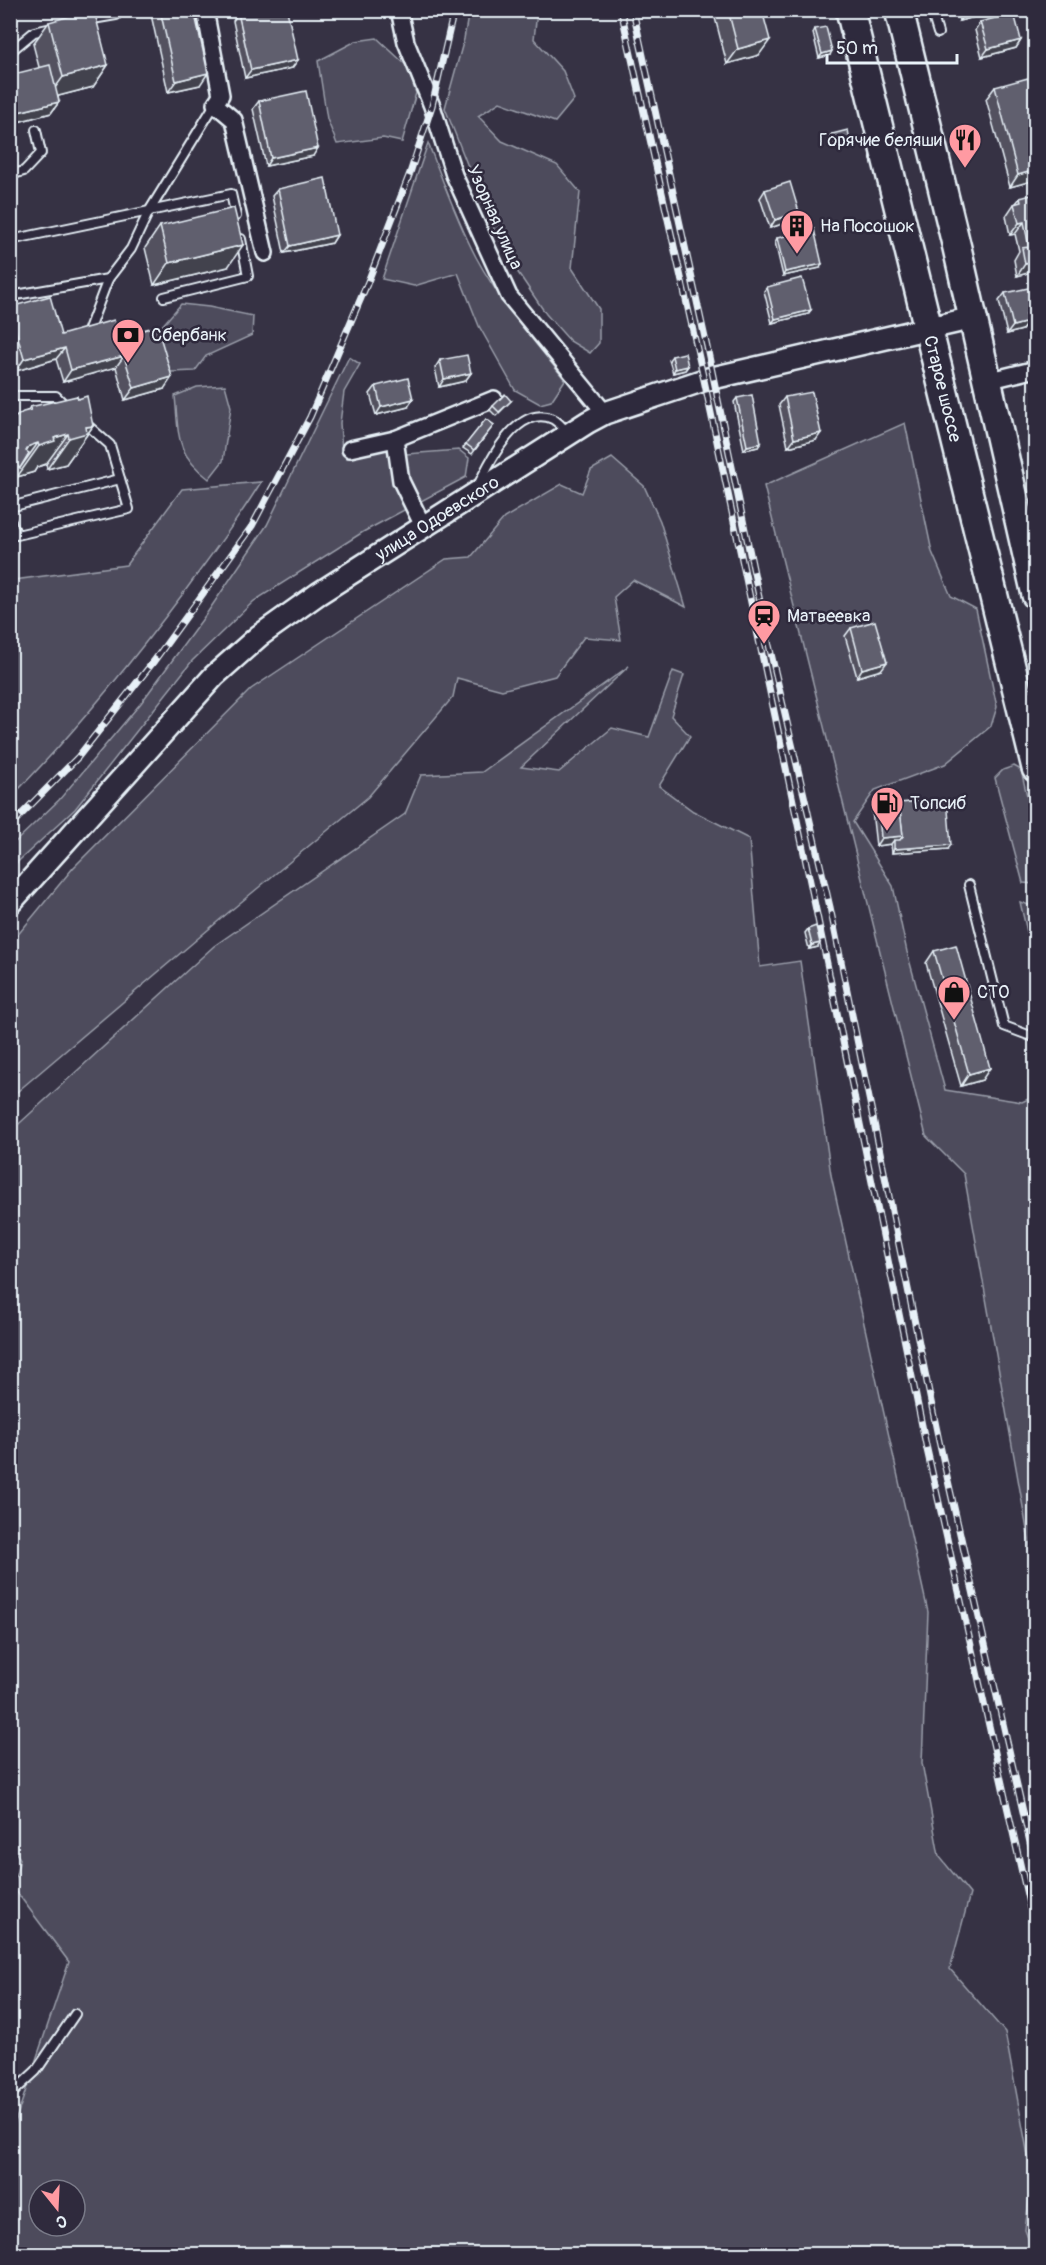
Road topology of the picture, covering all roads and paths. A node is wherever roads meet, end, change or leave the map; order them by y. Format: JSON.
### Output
{"nodes":[{"id":1,"x":117,"y":10,"type":"edge"},
{"id":2,"x":205,"y":10,"type":"edge"},
{"id":3,"x":399,"y":10,"type":"edge"},
{"id":4,"x":850,"y":10,"type":"edge"},
{"id":5,"x":899,"y":10,"type":"edge"},
{"id":6,"x":932,"y":10,"type":"edge"},
{"id":7,"x":80,"y":21,"type":"edge"},
{"id":8,"x":57,"y":27,"type":"edge"},
{"id":9,"x":938,"y":33,"type":"dead end"},
{"id":10,"x":10,"y":52,"type":"edge"},
{"id":11,"x":215,"y":104,"type":"junction"},
{"id":12,"x":36,"y":130,"type":"dead end"},
{"id":13,"x":10,"y":175,"type":"edge"},
{"id":14,"x":148,"y":213,"type":"junction"},
{"id":15,"x":10,"y":240,"type":"edge"},
{"id":16,"x":265,"y":253,"type":"dead end"},
{"id":17,"x":108,"y":279,"type":"junction"},
{"id":18,"x":10,"y":296,"type":"edge"},
{"id":19,"x":164,"y":297,"type":"dead end"},
{"id":20,"x":972,"y":318,"type":"junction"},
{"id":21,"x":89,"y":329,"type":"edge"},
{"id":22,"x":927,"y":330,"type":"junction"},
{"id":23,"x":1035,"y":369,"type":"edge"},
{"id":24,"x":987,"y":381,"type":"junction"},
{"id":25,"x":10,"y":396,"type":"edge"},
{"id":26,"x":494,"y":399,"type":"dead end"},
{"id":27,"x":71,"y":410,"type":"edge"},
{"id":28,"x":605,"y":413,"type":"junction"},
{"id":29,"x":79,"y":417,"type":"edge"},
{"id":30,"x":571,"y":434,"type":"junction"},
{"id":31,"x":395,"y":439,"type":"junction"},
{"id":32,"x":350,"y":449,"type":"dead end"},
{"id":33,"x":120,"y":479,"type":"junction"},
{"id":34,"x":473,"y":495,"type":"junction"},
{"id":35,"x":10,"y":507,"type":"edge"},
{"id":36,"x":10,"y":520,"type":"edge"},
{"id":37,"x":423,"y":526,"type":"junction"},
{"id":38,"x":1035,"y":595,"type":"edge"},
{"id":39,"x":1035,"y":768,"type":"edge"},
{"id":40,"x":969,"y":885,"type":"dead end"},
{"id":41,"x":10,"y":903,"type":"edge"},
{"id":42,"x":1035,"y":1038,"type":"edge"},
{"id":43,"x":75,"y":2014,"type":"dead end"},
{"id":44,"x":10,"y":2095,"type":"edge"}],
"edges":[{"from":1,"to":7,"type":"lane"},
{"from":2,"to":11,"type":"street"},
{"from":3,"to":28,"type":"street","name":"Узорная улица"},
{"from":4,"to":22,"type":"highway","name":"Старое шоссе"},
{"from":5,"to":20,"type":"highway"},
{"from":6,"to":9,"type":"lane"},
{"from":8,"to":10,"type":"lane"},
{"from":11,"to":14,"type":"lane"},
{"from":11,"to":16,"type":"street"},
{"from":12,"to":13,"type":"lane"},
{"from":14,"to":15,"type":"lane"},
{"from":14,"to":17,"type":"lane"},
{"from":14,"to":19,"type":"lane"},
{"from":17,"to":18,"type":"lane"},
{"from":17,"to":21,"type":"lane"},
{"from":20,"to":22,"type":"street","name":"улица Одоевского"},
{"from":20,"to":24,"type":"highway"},
{"from":22,"to":28,"type":"street","name":"улица Одоевского"},
{"from":22,"to":39,"type":"highway","name":"Старое шоссе"},
{"from":23,"to":24,"type":"street"},
{"from":24,"to":38,"type":"highway"},
{"from":25,"to":27,"type":"lane"},
{"from":26,"to":31,"type":"street"},
{"from":28,"to":30,"type":"street","name":"улица Одоевского"},
{"from":29,"to":33,"type":"lane"},
{"from":30,"to":34,"type":"street","name":"улица Одоевского"},
{"from":30,"to":34,"type":"lane"},
{"from":31,"to":32,"type":"street"},
{"from":31,"to":37,"type":"street"},
{"from":33,"to":35,"type":"lane"},
{"from":33,"to":36,"type":"lane"},
{"from":34,"to":37,"type":"street","name":"улица Одоевского"},
{"from":37,"to":41,"type":"street","name":"улица Одоевского"},
{"from":40,"to":42,"type":"lane"},
{"from":43,"to":44,"type":"lane"}]}
